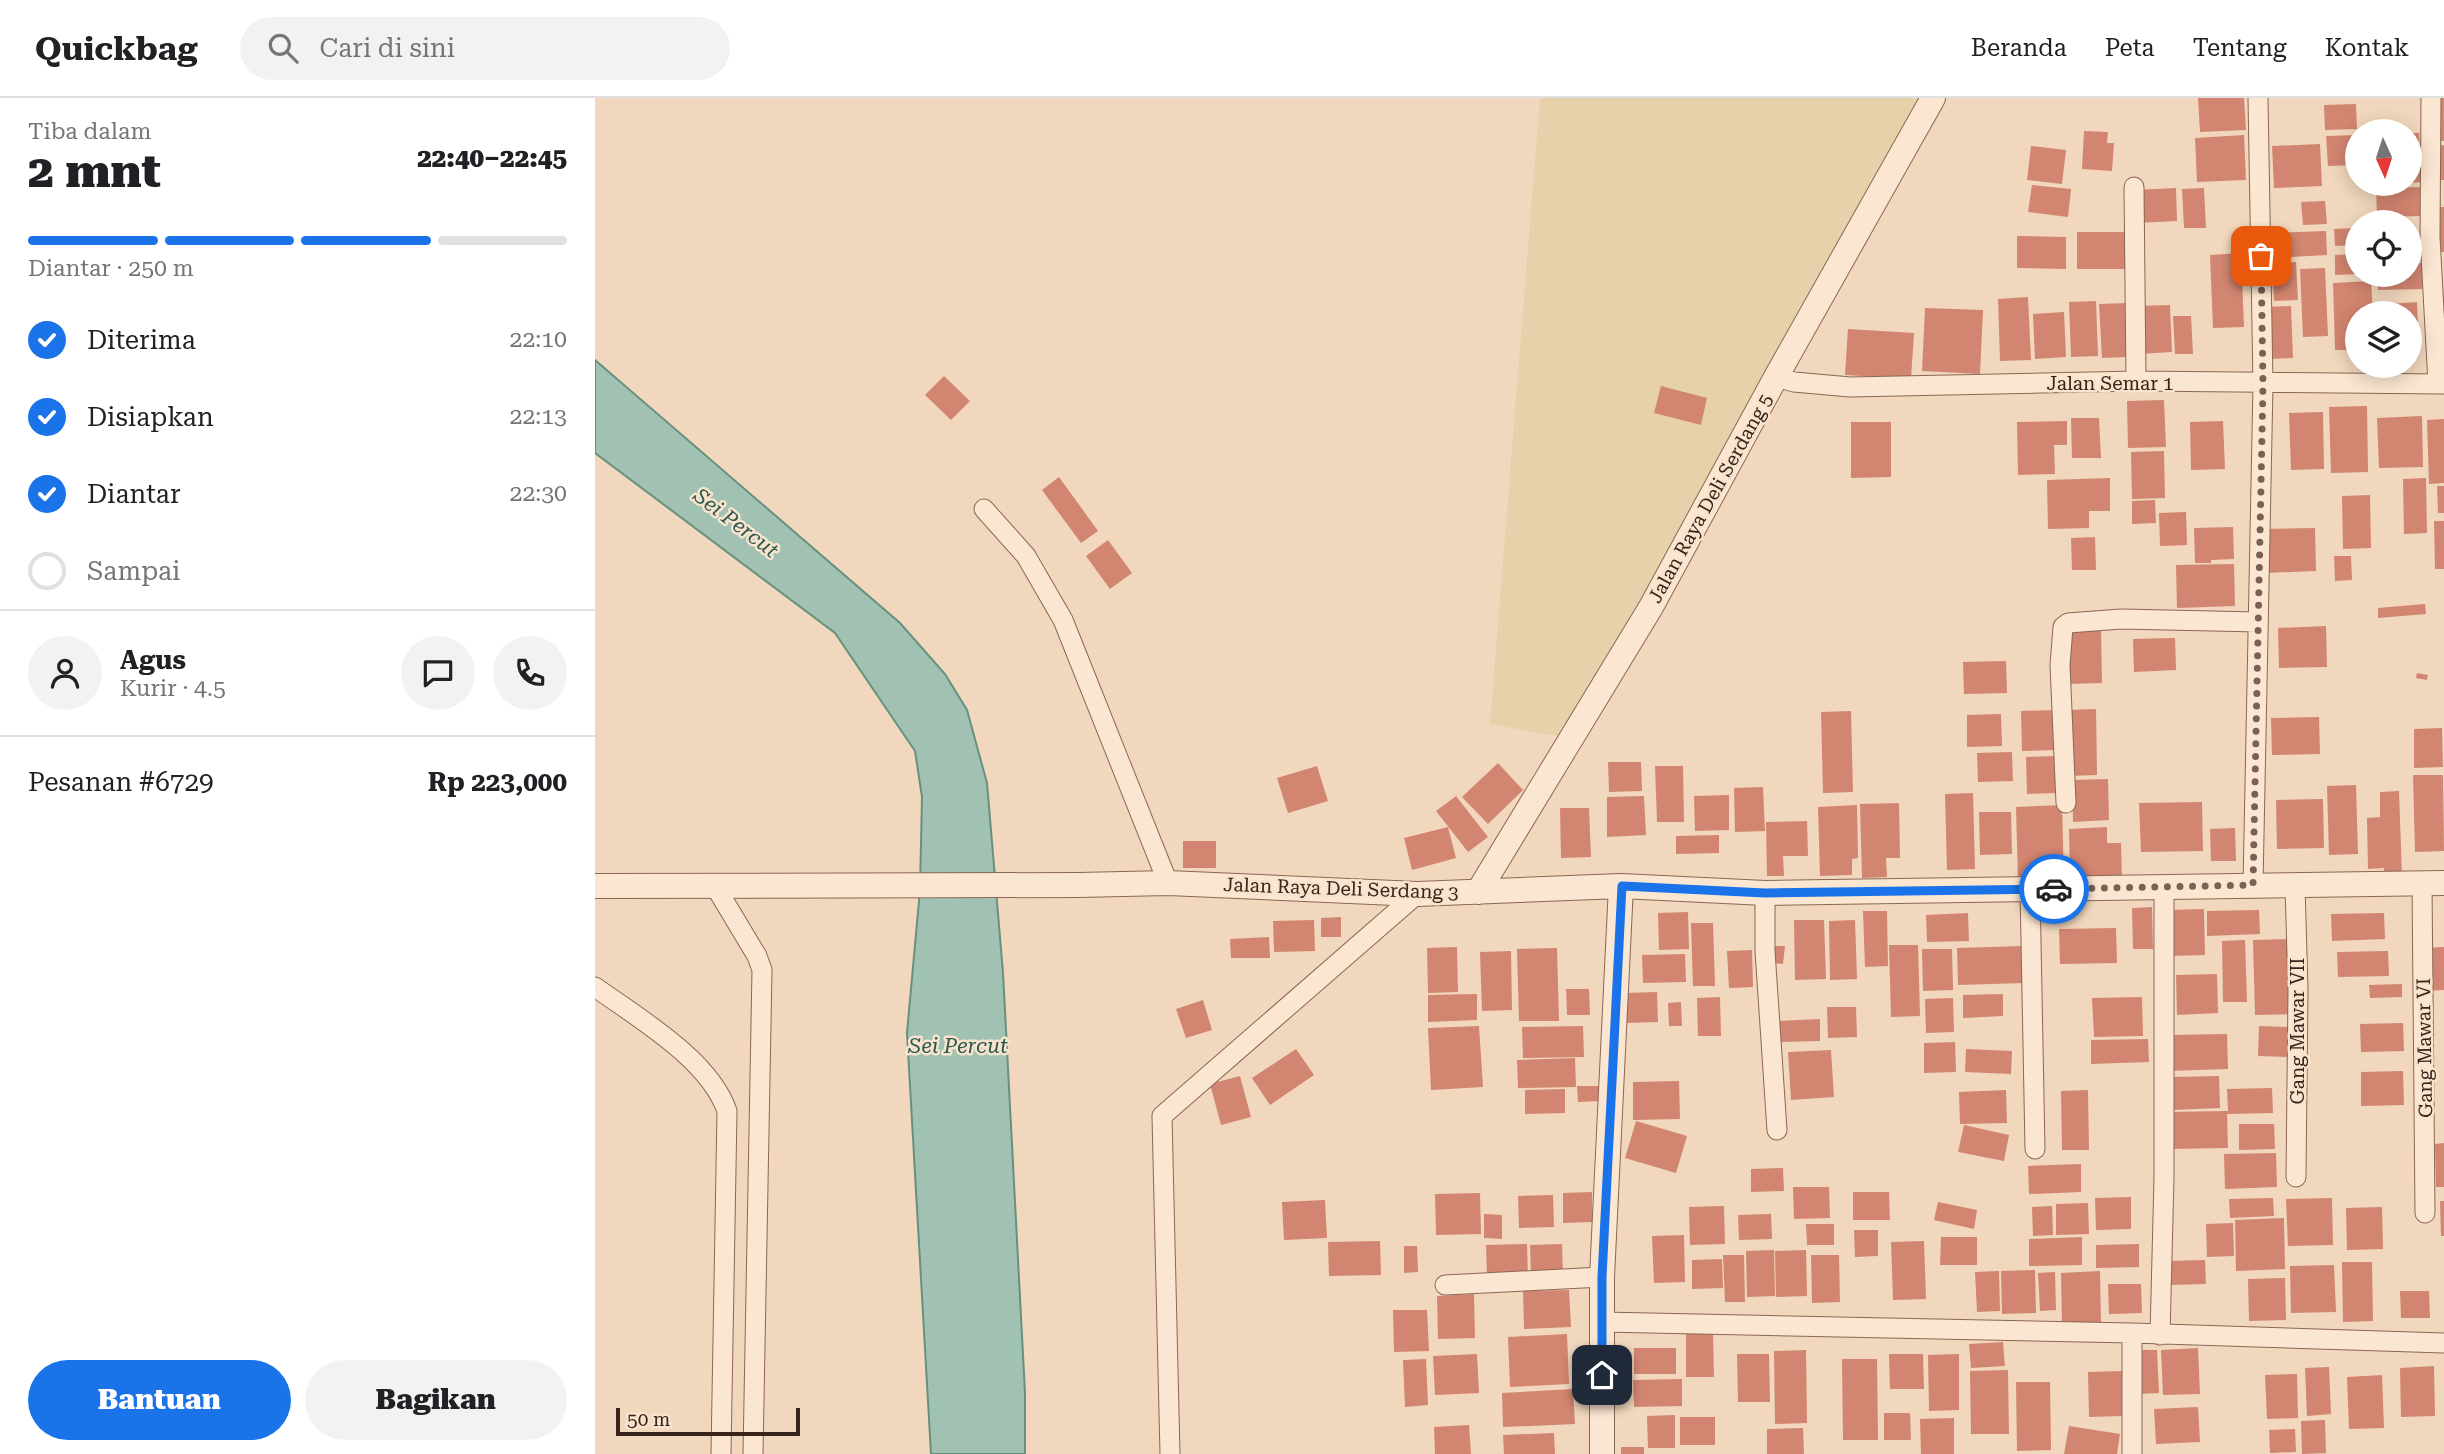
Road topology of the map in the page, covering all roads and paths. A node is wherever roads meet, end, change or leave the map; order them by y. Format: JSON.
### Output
{"nodes":[{"id":1,"x":1933,"y":98,"type":"edge"},
{"id":2,"x":2258,"y":98,"type":"edge"},
{"id":3,"x":2431,"y":98,"type":"edge"},
{"id":4,"x":2134,"y":187,"type":"dead end"},
{"id":5,"x":1785,"y":380,"type":"junction"},
{"id":6,"x":2136,"y":381,"type":"junction"},
{"id":7,"x":2263,"y":384,"type":"junction"},
{"id":8,"x":2441,"y":384,"type":"edge"},
{"id":9,"x":984,"y":509,"type":"dead end"},
{"id":10,"x":2258,"y":622,"type":"junction"},
{"id":11,"x":2066,"y":803,"type":"dead end"},
{"id":12,"x":1168,"y":883,"type":"junction"},
{"id":13,"x":2433,"y":883,"type":"edge"},
{"id":14,"x":2253,"y":885,"type":"junction"},
{"id":15,"x":2295,"y":885,"type":"junction"},
{"id":16,"x":595,"y":886,"type":"edge"},
{"id":17,"x":723,"y":886,"type":"junction"},
{"id":18,"x":1622,"y":886,"type":"junction"},
{"id":19,"x":2164,"y":887,"type":"junction"},
{"id":20,"x":2030,"y":889,"type":"junction"},
{"id":21,"x":1478,"y":892,"type":"junction"},
{"id":22,"x":1765,"y":893,"type":"junction"},
{"id":23,"x":1417,"y":894,"type":"junction"},
{"id":24,"x":595,"y":987,"type":"edge"},
{"id":25,"x":1777,"y":1130,"type":"dead end"},
{"id":26,"x":2035,"y":1149,"type":"dead end"},
{"id":27,"x":2296,"y":1177,"type":"dead end"},
{"id":28,"x":2425,"y":1213,"type":"dead end"},
{"id":29,"x":1602,"y":1277,"type":"junction"},
{"id":30,"x":1445,"y":1285,"type":"dead end"},
{"id":31,"x":1602,"y":1322,"type":"junction"},
{"id":32,"x":2132,"y":1333,"type":"junction"},
{"id":33,"x":2160,"y":1335,"type":"junction"},
{"id":34,"x":2444,"y":1343,"type":"edge"},
{"id":35,"x":721,"y":1454,"type":"edge"},
{"id":36,"x":753,"y":1454,"type":"edge"},
{"id":37,"x":1170,"y":1454,"type":"edge"},
{"id":38,"x":1602,"y":1454,"type":"edge"},
{"id":39,"x":2132,"y":1454,"type":"edge"}],
"edges":[{"from":1,"to":5,"type":"street","name":"Jalan Raya Deli Serdang 5"},
{"from":2,"to":7,"type":"street"},
{"from":3,"to":8,"type":"street"},
{"from":4,"to":6,"type":"street"},
{"from":5,"to":6,"type":"street","name":"Jalan Semar 1"},
{"from":5,"to":21,"type":"street","name":"Jalan Raya Deli Serdang 5"},
{"from":6,"to":7,"type":"street","name":"Jalan Semar 1"},
{"from":7,"to":8,"type":"street","name":"Jalan Semar 1"},
{"from":7,"to":10,"type":"street"},
{"from":9,"to":12,"type":"street"},
{"from":10,"to":11,"type":"street"},
{"from":10,"to":14,"type":"street"},
{"from":12,"to":17,"type":"street","name":"Jalan Raya Deli Serdang 3"},
{"from":12,"to":23,"type":"street","name":"Jalan Raya Deli Serdang 3"},
{"from":13,"to":15,"type":"street","name":"Jalan Raya Deli Serdang 3"},
{"from":13,"to":28,"type":"street","name":"Gang Mawar VI"},
{"from":14,"to":15,"type":"street","name":"Jalan Raya Deli Serdang 3"},
{"from":14,"to":19,"type":"street","name":"Jalan Raya Deli Serdang 3"},
{"from":15,"to":27,"type":"street","name":"Gang Mawar VII"},
{"from":16,"to":17,"type":"street","name":"Jalan Raya Deli Serdang 3"},
{"from":17,"to":36,"type":"street"},
{"from":18,"to":21,"type":"street","name":"Jalan Raya Deli Serdang 3"},
{"from":18,"to":22,"type":"street","name":"Jalan Raya Deli Serdang 3"},
{"from":18,"to":29,"type":"street"},
{"from":19,"to":20,"type":"street","name":"Jalan Raya Deli Serdang 3"},
{"from":19,"to":33,"type":"street"},
{"from":20,"to":22,"type":"street","name":"Jalan Raya Deli Serdang 3"},
{"from":20,"to":26,"type":"street"},
{"from":21,"to":23,"type":"street","name":"Jalan Raya Deli Serdang 3"},
{"from":22,"to":25,"type":"street"},
{"from":23,"to":37,"type":"street"},
{"from":24,"to":35,"type":"street"},
{"from":29,"to":30,"type":"street"},
{"from":29,"to":31,"type":"street"},
{"from":31,"to":32,"type":"street"},
{"from":31,"to":38,"type":"street"},
{"from":32,"to":33,"type":"street"},
{"from":32,"to":39,"type":"street"},
{"from":33,"to":34,"type":"street"}]}
